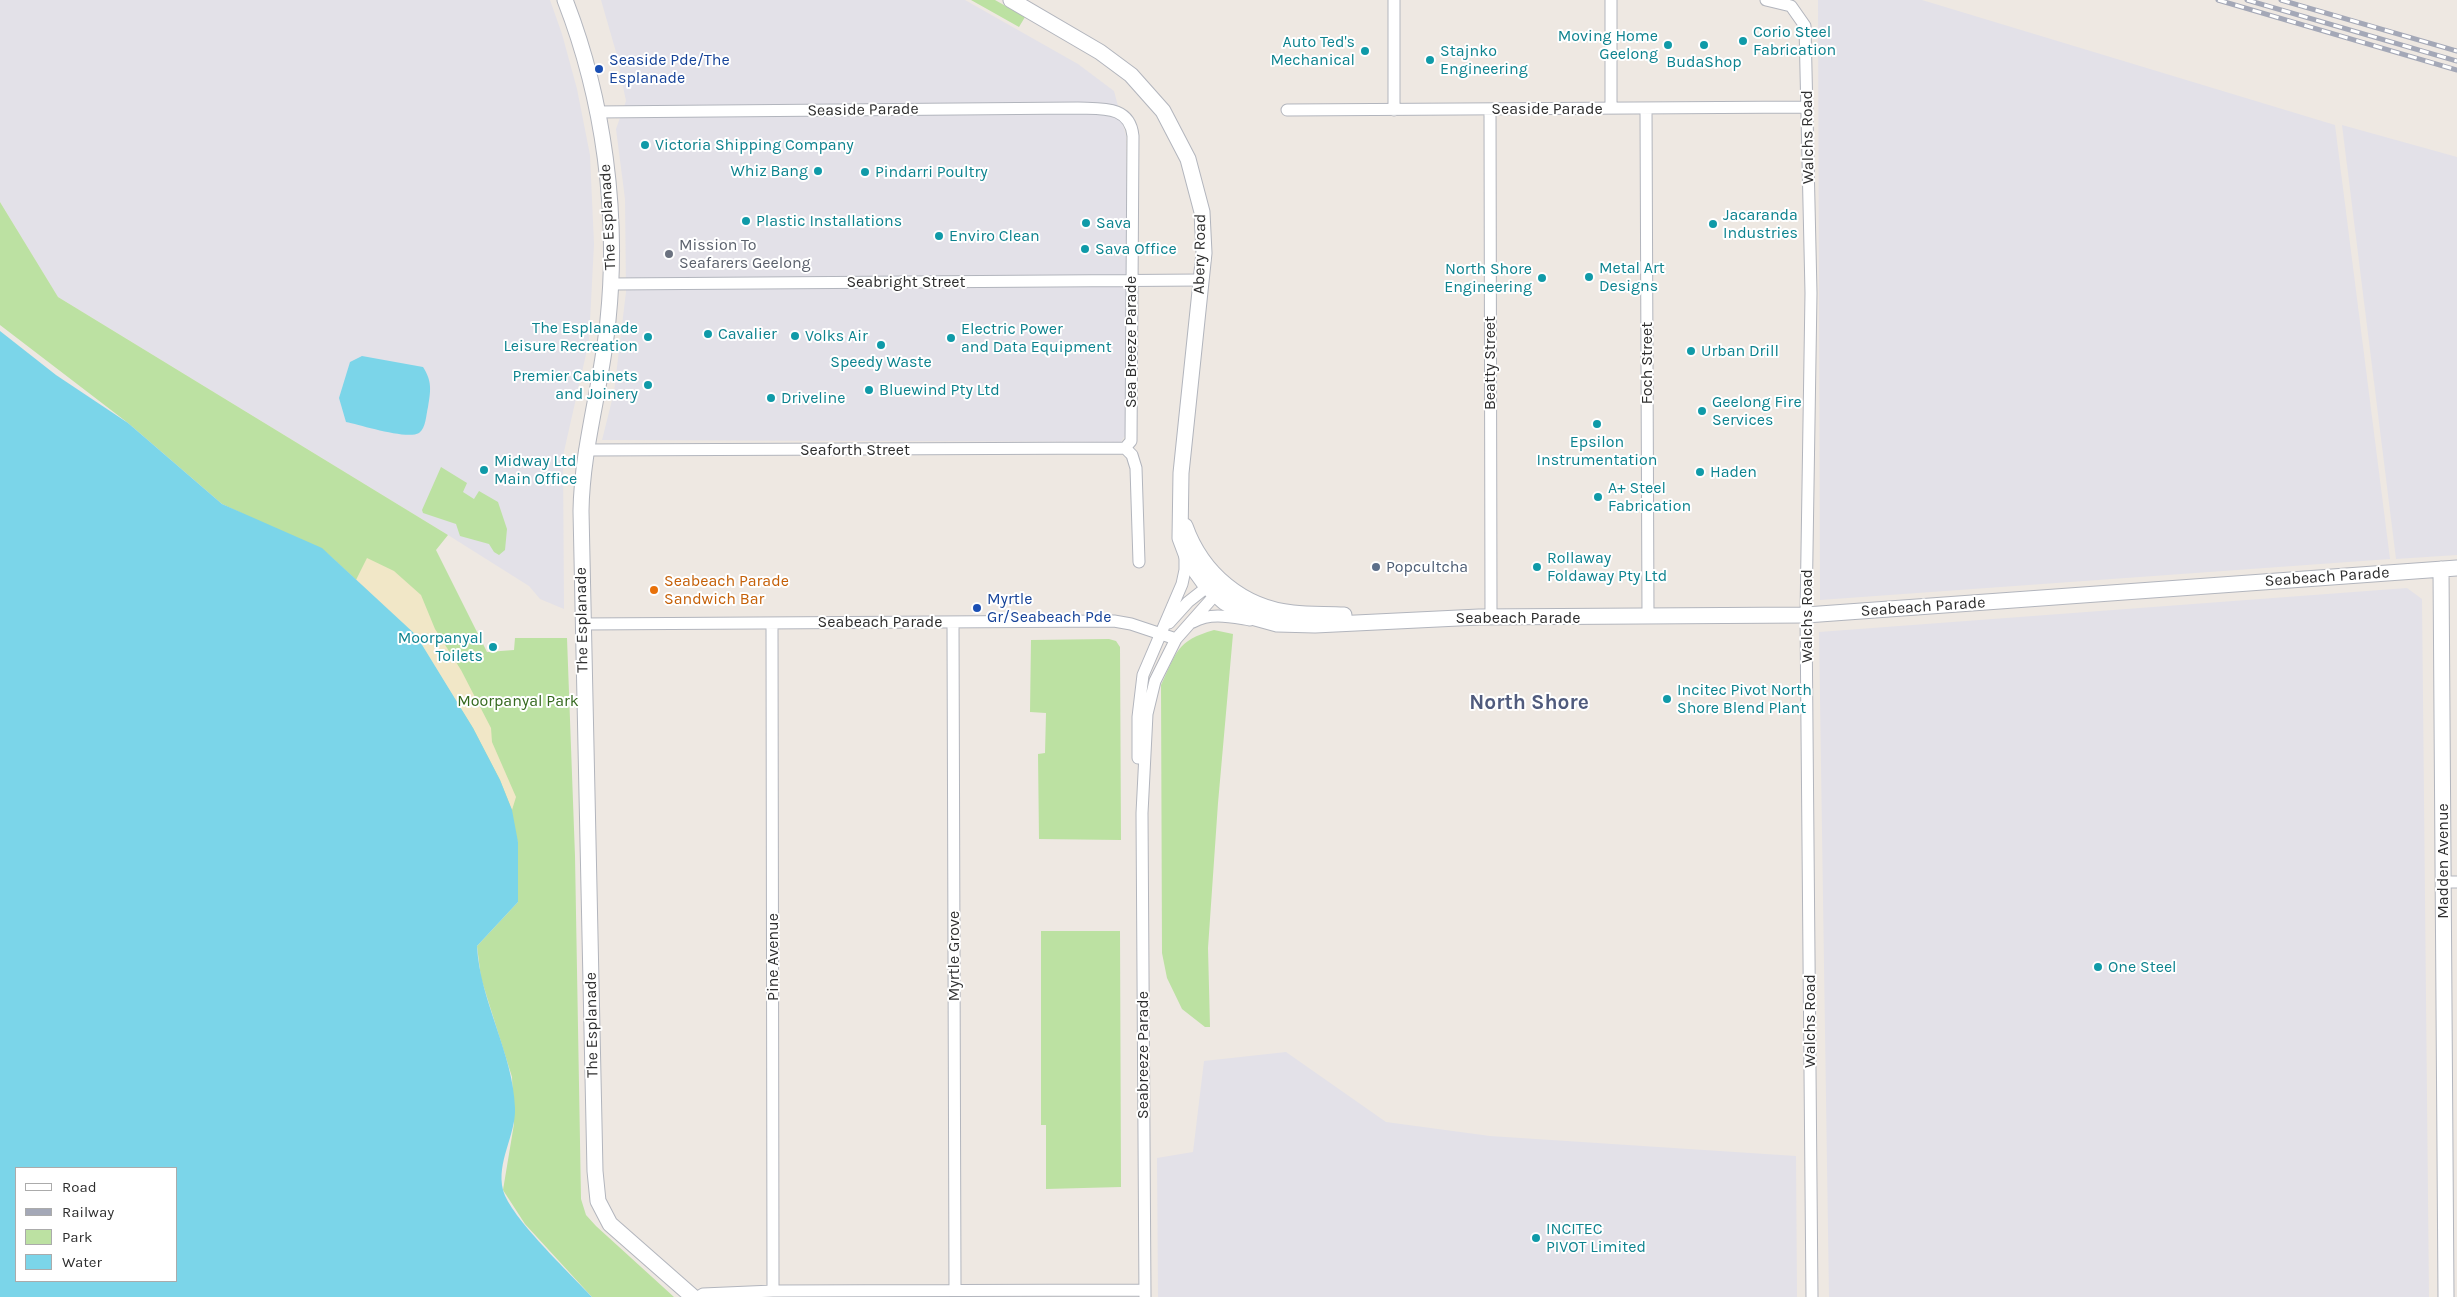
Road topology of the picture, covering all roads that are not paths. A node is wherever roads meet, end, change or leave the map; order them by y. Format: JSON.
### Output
{"nodes":[{"id":1,"x":565,"y":0,"type":"edge"},
{"id":2,"x":1011,"y":0,"type":"edge"},
{"id":3,"x":1394,"y":0,"type":"edge"},
{"id":4,"x":1611,"y":0,"type":"edge"},
{"id":5,"x":1766,"y":0,"type":"edge"},
{"id":6,"x":1807,"y":107,"type":"junction"},
{"id":7,"x":1611,"y":108,"type":"junction"},
{"id":8,"x":1646,"y":108,"type":"junction"},
{"id":9,"x":1490,"y":109,"type":"junction"},
{"id":10,"x":1287,"y":110,"type":"dead end"},
{"id":11,"x":1394,"y":110,"type":"junction"},
{"id":12,"x":596,"y":112,"type":"junction"},
{"id":13,"x":1127,"y":118,"type":"joint"},
{"id":14,"x":1202,"y":280,"type":"junction"},
{"id":15,"x":1131,"y":281,"type":"junction"},
{"id":16,"x":611,"y":284,"type":"junction"},
{"id":17,"x":1126,"y":448,"type":"junction"},
{"id":18,"x":585,"y":450,"type":"junction"},
{"id":19,"x":1180,"y":495,"type":"junction"},
{"id":20,"x":1185,"y":554,"type":"junction"},
{"id":21,"x":1139,"y":562,"type":"dead end"},
{"id":22,"x":2457,"y":568,"type":"edge"},
{"id":23,"x":2441,"y":569,"type":"junction"},
{"id":24,"x":1215,"y":588,"type":"junction"},
{"id":25,"x":1806,"y":615,"type":"junction"},
{"id":26,"x":1491,"y":617,"type":"junction"},
{"id":27,"x":1648,"y":617,"type":"junction"},
{"id":28,"x":1387,"y":620,"type":"junction"},
{"id":29,"x":953,"y":622,"type":"junction"},
{"id":30,"x":1270,"y":622,"type":"junction"},
{"id":31,"x":772,"y":623,"type":"junction"},
{"id":32,"x":582,"y":624,"type":"junction"},
{"id":33,"x":1188,"y":625,"type":"junction"},
{"id":34,"x":1159,"y":633,"type":"junction"},
{"id":35,"x":1176,"y":639,"type":"junction"},
{"id":36,"x":1142,"y":813,"type":"junction"},
{"id":37,"x":2450,"y":882,"type":"edge"},
{"id":38,"x":955,"y":1290,"type":"junction"},
{"id":39,"x":773,"y":1291,"type":"junction"},
{"id":40,"x":1145,"y":1293,"type":"edge"},
{"id":41,"x":693,"y":1297,"type":"edge"},
{"id":42,"x":698,"y":1297,"type":"edge"},
{"id":43,"x":1812,"y":1297,"type":"edge"},
{"id":44,"x":2446,"y":1297,"type":"edge"}],
"edges":[{"from":1,"to":12,"type":"main road","name":"The Esplanade"},
{"from":2,"to":14,"type":"main road","name":"Abery Road"},
{"from":3,"to":11,"type":"street"},
{"from":4,"to":7,"type":"street"},
{"from":5,"to":6,"type":"street","name":"Walchs Road"},
{"from":6,"to":8,"type":"street","name":"Seaside Parade"},
{"from":6,"to":25,"type":"street","name":"Walchs Road"},
{"from":7,"to":8,"type":"street","name":"Seaside Parade"},
{"from":7,"to":9,"type":"street","name":"Seaside Parade"},
{"from":8,"to":27,"type":"street","name":"Foch Street"},
{"from":9,"to":11,"type":"street","name":"Seaside Parade"},
{"from":9,"to":26,"type":"street","name":"Beatty Street"},
{"from":10,"to":11,"type":"street","name":"Seaside Parade"},
{"from":12,"to":13,"type":"street","name":"Seaside Parade"},
{"from":12,"to":16,"type":"main road","name":"The Esplanade"},
{"from":13,"to":15,"type":"street","name":"Sea Breeze Parade"},
{"from":14,"to":15,"type":"street","name":"Seabright Street"},
{"from":14,"to":19,"type":"main road","name":"Abery Road"},
{"from":15,"to":16,"type":"street","name":"Seabright Street"},
{"from":15,"to":17,"type":"street","name":"Sea Breeze Parade"},
{"from":16,"to":18,"type":"main road","name":"The Esplanade"},
{"from":17,"to":18,"type":"street","name":"Seaforth Street"},
{"from":17,"to":21,"type":"street"},
{"from":18,"to":32,"type":"main road","name":"The Esplanade"},
{"from":19,"to":20,"type":"main road","name":"Abery Road"},
{"from":19,"to":24,"type":"main road","name":"Seabeach Parade"},
{"from":20,"to":24,"type":"main road","name":"Abery Road"},
{"from":20,"to":34,"type":"street","name":"Seabreeze Parade"},
{"from":22,"to":23,"type":"main road","name":"Seabeach Parade"},
{"from":23,"to":25,"type":"main road","name":"Seabeach Parade"},
{"from":23,"to":37,"type":"main road","name":"Madden Avenue"},
{"from":24,"to":28,"type":"main road","name":"Seabeach Parade"},
{"from":24,"to":30,"type":"main road","name":"Seabeach Parade"},
{"from":24,"to":33,"type":"street","name":"Seabreeze Parade"},
{"from":24,"to":34,"type":"street","name":"Seabreeze Parade"},
{"from":25,"to":27,"type":"main road","name":"Seabeach Parade"},
{"from":25,"to":43,"type":"street","name":"Walchs Road"},
{"from":26,"to":27,"type":"main road","name":"Seabeach Parade"},
{"from":26,"to":28,"type":"main road","name":"Seabeach Parade"},
{"from":28,"to":30,"type":"main road","name":"Seabeach Parade"},
{"from":29,"to":31,"type":"street","name":"Seabeach Parade"},
{"from":29,"to":34,"type":"street","name":"Seabeach Parade"},
{"from":29,"to":38,"type":"street","name":"Myrtle Grove"},
{"from":30,"to":33,"type":"street"},
{"from":31,"to":32,"type":"street","name":"Seabeach Parade"},
{"from":31,"to":39,"type":"street","name":"Pine Avenue"},
{"from":32,"to":41,"type":"main road","name":"The Esplanade"},
{"from":33,"to":35,"type":"street","name":"Seabreeze Parade"},
{"from":34,"to":35,"type":"street","name":"Seabeach Parade"},
{"from":34,"to":36,"type":"street","name":"Seabreeze Parade"},
{"from":35,"to":36,"type":"street","name":"Seabreeze Parade"},
{"from":36,"to":40,"type":"street","name":"Seabreeze Parade"},
{"from":37,"to":44,"type":"main road","name":"Madden Avenue"},
{"from":38,"to":39,"type":"street"},
{"from":38,"to":40,"type":"street"},
{"from":39,"to":42,"type":"street"}]}
